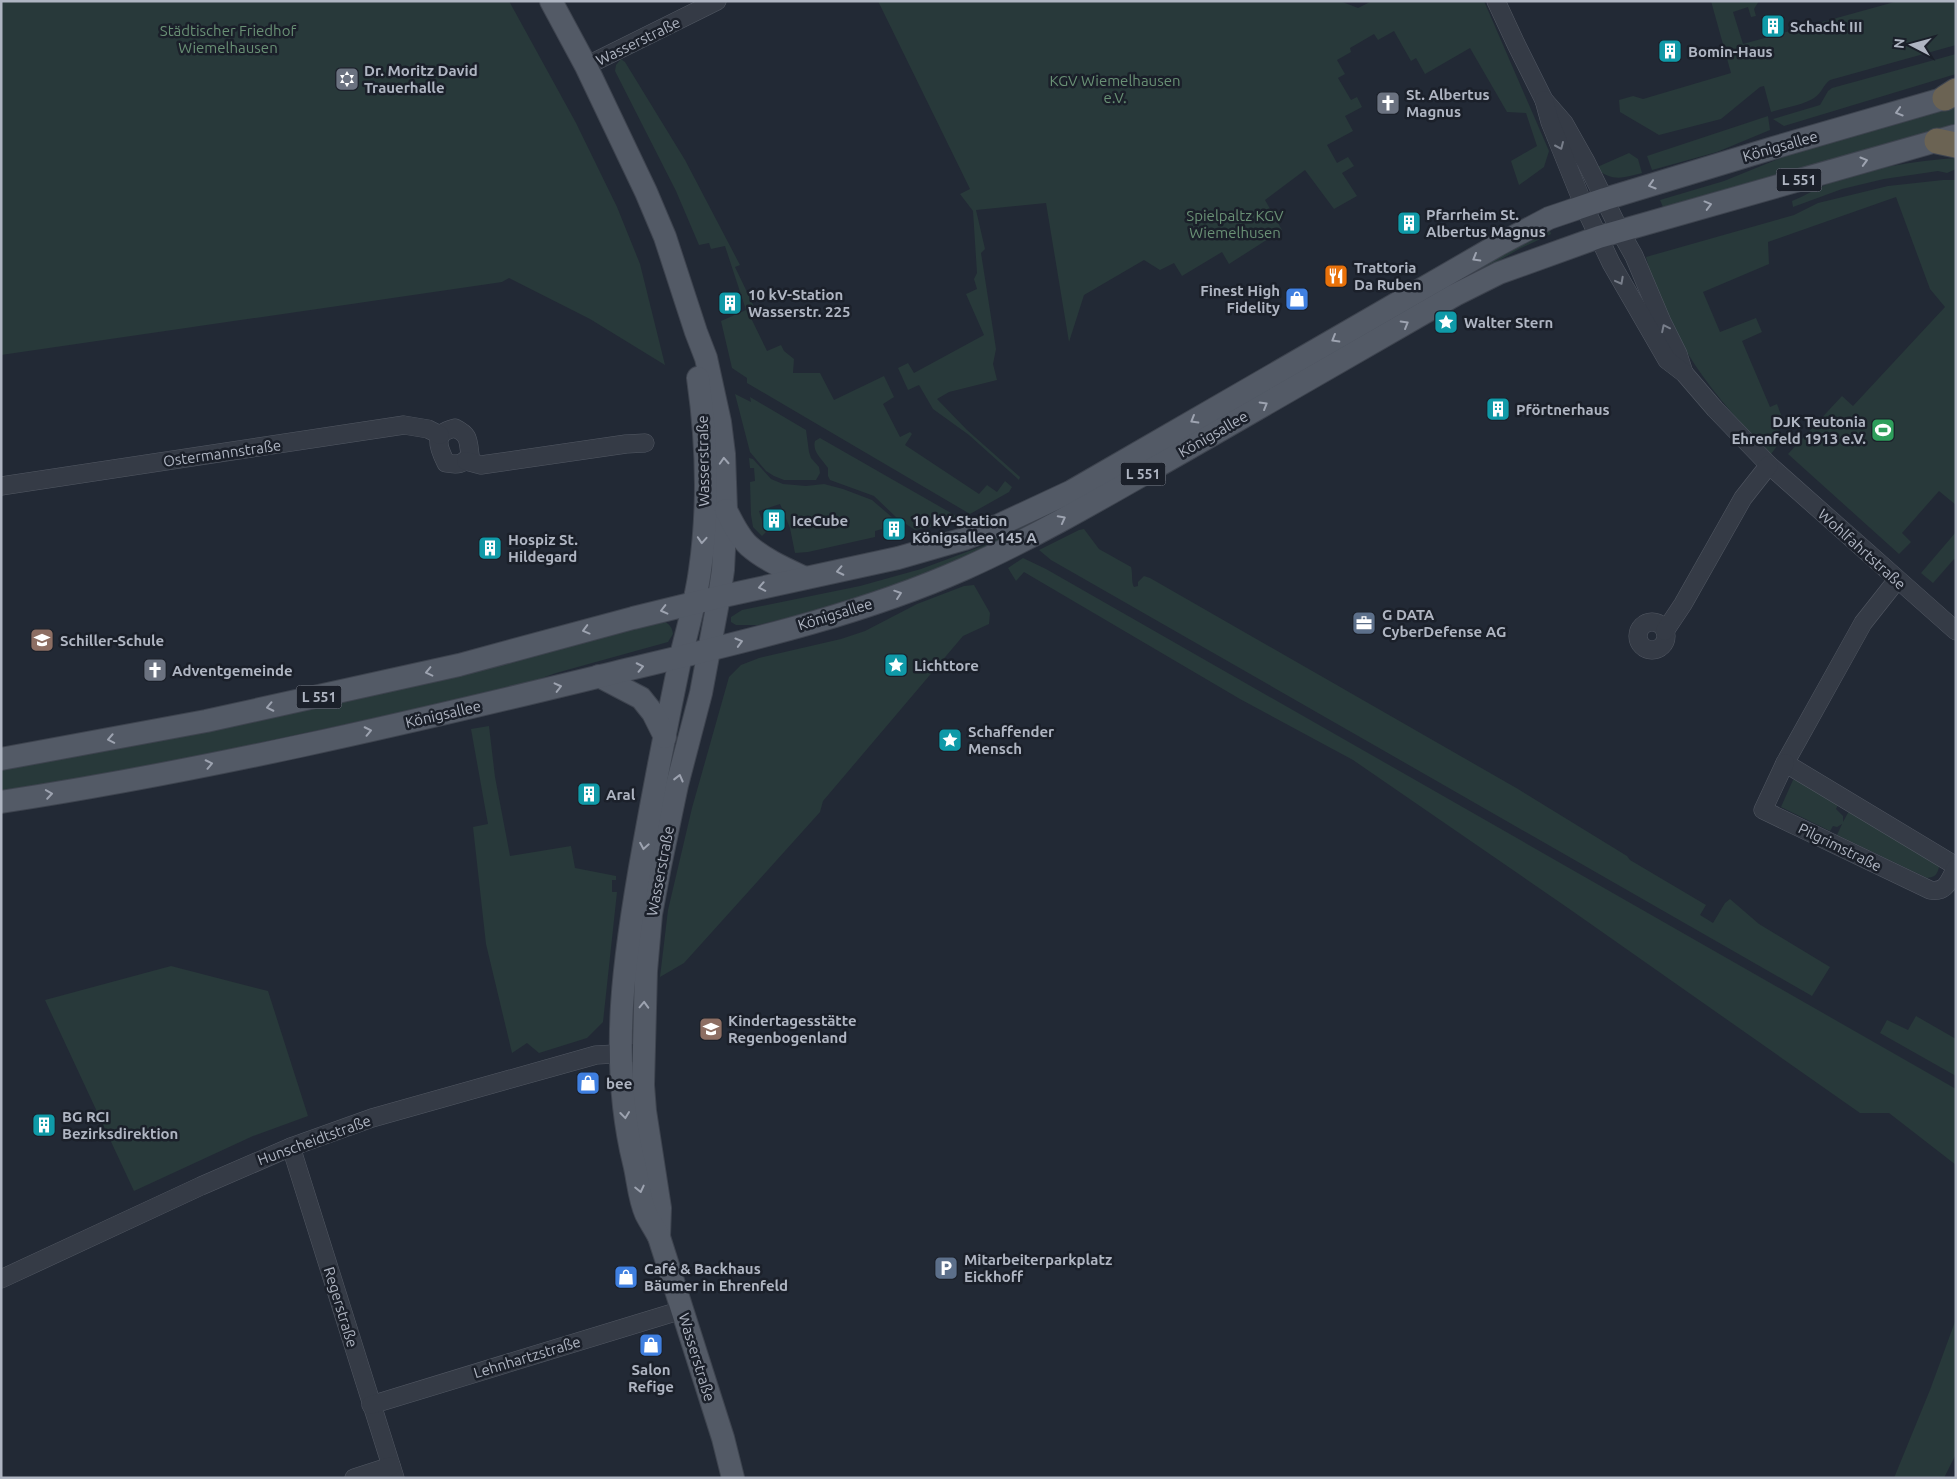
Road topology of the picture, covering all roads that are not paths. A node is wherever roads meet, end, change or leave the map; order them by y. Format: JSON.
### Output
{"nodes":[{"id":1,"x":551,"y":1,"type":"edge"},
{"id":2,"x":717,"y":1,"type":"edge"},
{"id":3,"x":1496,"y":1,"type":"edge"},
{"id":4,"x":586,"y":66,"type":"junction"},
{"id":5,"x":1952,"y":95,"type":"edge"},
{"id":6,"x":1949,"y":141,"type":"edge"},
{"id":7,"x":1595,"y":203,"type":"junction"},
{"id":8,"x":1609,"y":234,"type":"junction"},
{"id":9,"x":696,"y":332,"type":"junction"},
{"id":10,"x":1684,"y":373,"type":"junction"},
{"id":11,"x":440,"y":435,"type":"junction"},
{"id":12,"x":645,"y":443,"type":"dead end"},
{"id":13,"x":466,"y":461,"type":"junction"},
{"id":14,"x":1769,"y":465,"type":"junction"},
{"id":15,"x":1,"y":486,"type":"edge"},
{"id":16,"x":726,"y":510,"type":"junction"},
{"id":17,"x":805,"y":578,"type":"junction"},
{"id":18,"x":1897,"y":580,"type":"junction"},
{"id":19,"x":719,"y":597,"type":"junction"},
{"id":20,"x":694,"y":603,"type":"junction"},
{"id":21,"x":1665,"y":631,"type":"dead end"},
{"id":22,"x":1956,"y":631,"type":"edge"},
{"id":23,"x":709,"y":650,"type":"junction"},
{"id":24,"x":681,"y":658,"type":"junction"},
{"id":25,"x":599,"y":676,"type":"junction"},
{"id":26,"x":665,"y":737,"type":"junction"},
{"id":27,"x":1,"y":759,"type":"edge"},
{"id":28,"x":1786,"y":763,"type":"junction"},
{"id":29,"x":1,"y":802,"type":"edge"},
{"id":30,"x":1956,"y":867,"type":"edge"},
{"id":31,"x":632,"y":1053,"type":"junction"},
{"id":32,"x":291,"y":1147,"type":"junction"},
{"id":33,"x":1,"y":1279,"type":"edge"},
{"id":34,"x":682,"y":1310,"type":"junction"},
{"id":35,"x":371,"y":1405,"type":"junction"},
{"id":36,"x":393,"y":1472,"type":"edge"},
{"id":37,"x":354,"y":1478,"type":"edge"},
{"id":38,"x":733,"y":1478,"type":"edge"}],
"edges":[{"from":1,"to":4,"type":"main road","name":"Wasserstraße"},
{"from":2,"to":4,"type":"street","name":"Wasserstraße"},
{"from":3,"to":7,"type":"street"},
{"from":4,"to":9,"type":"main road","name":"Wasserstraße"},
{"from":5,"to":7,"type":"main road","name":"Königsallee","number":"L 551","one_way":true},
{"from":8,"to":6,"type":"main road","name":"Königsallee","number":"L 551","one_way":true},
{"from":7,"to":8,"type":"street"},
{"from":7,"to":17,"type":"main road","name":"Königsallee","number":"L 551","one_way":true},
{"from":10,"to":8,"type":"street","name":"Wohlfahrtstraße","one_way":true},
{"from":8,"to":10,"type":"street","name":"Wohlfahrtstraße","one_way":true},
{"from":23,"to":8,"type":"main road","name":"Königsallee","number":"L 551","one_way":true},
{"from":16,"to":9,"type":"main road","name":"Wasserstraße","one_way":true},
{"from":9,"to":20,"type":"main road","name":"Wasserstraße","one_way":true},
{"from":10,"to":14,"type":"street","name":"Wohlfahrtstraße"},
{"from":11,"to":13,"type":"street"},
{"from":11,"to":13,"type":"street","name":"Ostermannstraße"},
{"from":11,"to":15,"type":"street","name":"Ostermannstraße"},
{"from":12,"to":13,"type":"street"},
{"from":14,"to":18,"type":"street","name":"Wohlfahrtstraße"},
{"from":14,"to":21,"type":"street"},
{"from":16,"to":17,"type":"main road","name":"Wasserstraße"},
{"from":16,"to":19,"type":"main road","name":"Wasserstraße"},
{"from":17,"to":19,"type":"main road","name":"Königsallee","number":"L 551","one_way":true},
{"from":18,"to":22,"type":"street","name":"Wohlfahrtstraße"},
{"from":18,"to":28,"type":"street","name":"Pilgrimstraße"},
{"from":19,"to":20,"type":"main road","name":"Königsallee","number":"L 551"},
{"from":19,"to":23,"type":"main road","name":"Wasserstraße"},
{"from":20,"to":24,"type":"main road","name":"Wasserstraße"},
{"from":20,"to":27,"type":"main road","name":"Königsallee","number":"L 551","one_way":true},
{"from":23,"to":24,"type":"main road","name":"Königsallee","number":"L 551"},
{"from":31,"to":23,"type":"main road","name":"Wasserstraße","one_way":true},
{"from":25,"to":24,"type":"main road","name":"Königsallee","number":"L 551","one_way":true},
{"from":24,"to":26,"type":"main road","name":"Wasserstraße"},
{"from":25,"to":26,"type":"main road"},
{"from":29,"to":25,"type":"main road","name":"Königsallee","number":"L 551","one_way":true},
{"from":26,"to":31,"type":"main road","name":"Wasserstraße","one_way":true},
{"from":28,"to":30,"type":"street","name":"Pilgrimstraße"},
{"from":28,"to":30,"type":"street","name":"Pilgrimstraße"},
{"from":31,"to":32,"type":"street","name":"Hunscheidtstraße"},
{"from":31,"to":34,"type":"main road","name":"Wasserstraße"},
{"from":32,"to":33,"type":"street","name":"Hunscheidtstraße"},
{"from":32,"to":35,"type":"street","name":"Regerstraße"},
{"from":34,"to":35,"type":"street","name":"Lehnhartzstraße"},
{"from":34,"to":38,"type":"main road","name":"Wasserstraße"},
{"from":35,"to":36,"type":"street","name":"Regerstraße"},
{"from":36,"to":37,"type":"street"}]}
